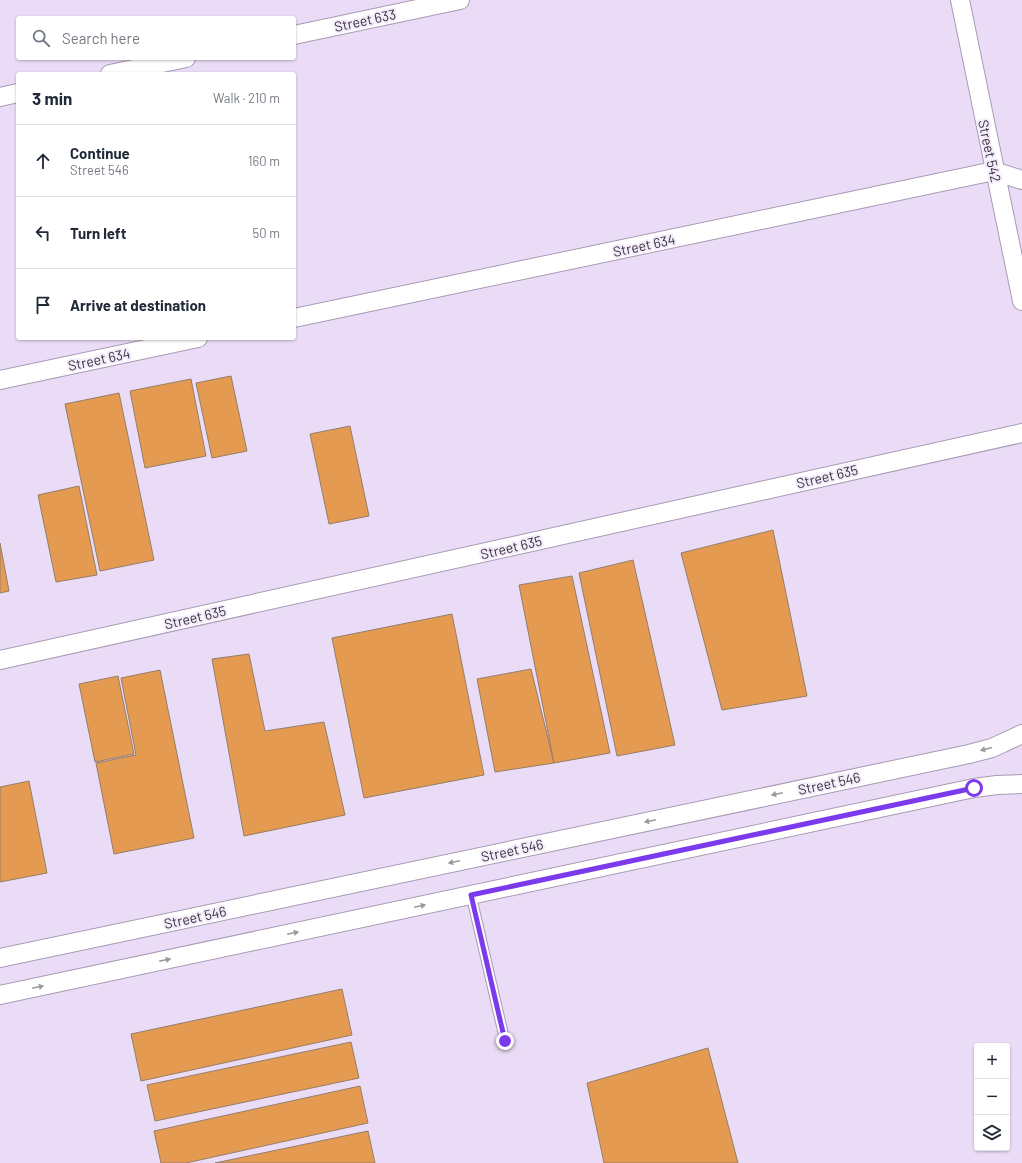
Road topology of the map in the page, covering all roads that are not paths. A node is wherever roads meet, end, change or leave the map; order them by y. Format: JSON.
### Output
{"nodes":[{"id":1,"x":460,"y":0,"type":"edge"},
{"id":2,"x":960,"y":0,"type":"edge"},
{"id":3,"x":296,"y":35,"type":"edge"},
{"id":4,"x":176,"y":60,"type":"edge"},
{"id":5,"x":120,"y":72,"type":"edge"},
{"id":6,"x":16,"y":93,"type":"edge"},
{"id":7,"x":0,"y":97,"type":"edge"},
{"id":8,"x":994,"y":171,"type":"junction"},
{"id":9,"x":1022,"y":180,"type":"edge"},
{"id":10,"x":1022,"y":301,"type":"edge"},
{"id":11,"x":296,"y":318,"type":"edge"},
{"id":12,"x":189,"y":340,"type":"edge"},
{"id":13,"x":0,"y":380,"type":"edge"},
{"id":14,"x":1022,"y":433,"type":"edge"},
{"id":15,"x":0,"y":660,"type":"edge"},
{"id":16,"x":1022,"y":734,"type":"edge"},
{"id":17,"x":1022,"y":784,"type":"edge"},
{"id":18,"x":471,"y":895,"type":"junction"},
{"id":19,"x":0,"y":958,"type":"edge"},
{"id":20,"x":0,"y":995,"type":"edge"},
{"id":21,"x":505,"y":1041,"type":"dead end"}],
"edges":[{"from":1,"to":3,"type":"street","name":"Street 633"},
{"from":2,"to":8,"type":"street","name":"Street 542"},
{"from":4,"to":5,"type":"street"},
{"from":6,"to":7,"type":"street"},
{"from":8,"to":9,"type":"street"},
{"from":8,"to":10,"type":"street","name":"Street 542"},
{"from":8,"to":11,"type":"street","name":"Street 634"},
{"from":12,"to":13,"type":"street","name":"Street 634"},
{"from":14,"to":15,"type":"street","name":"Street 635"},
{"from":16,"to":19,"type":"street","name":"Street 546","one_way":true},
{"from":17,"to":18,"type":"street"},
{"from":20,"to":18,"type":"street","one_way":true},
{"from":18,"to":21,"type":"lane"}]}
